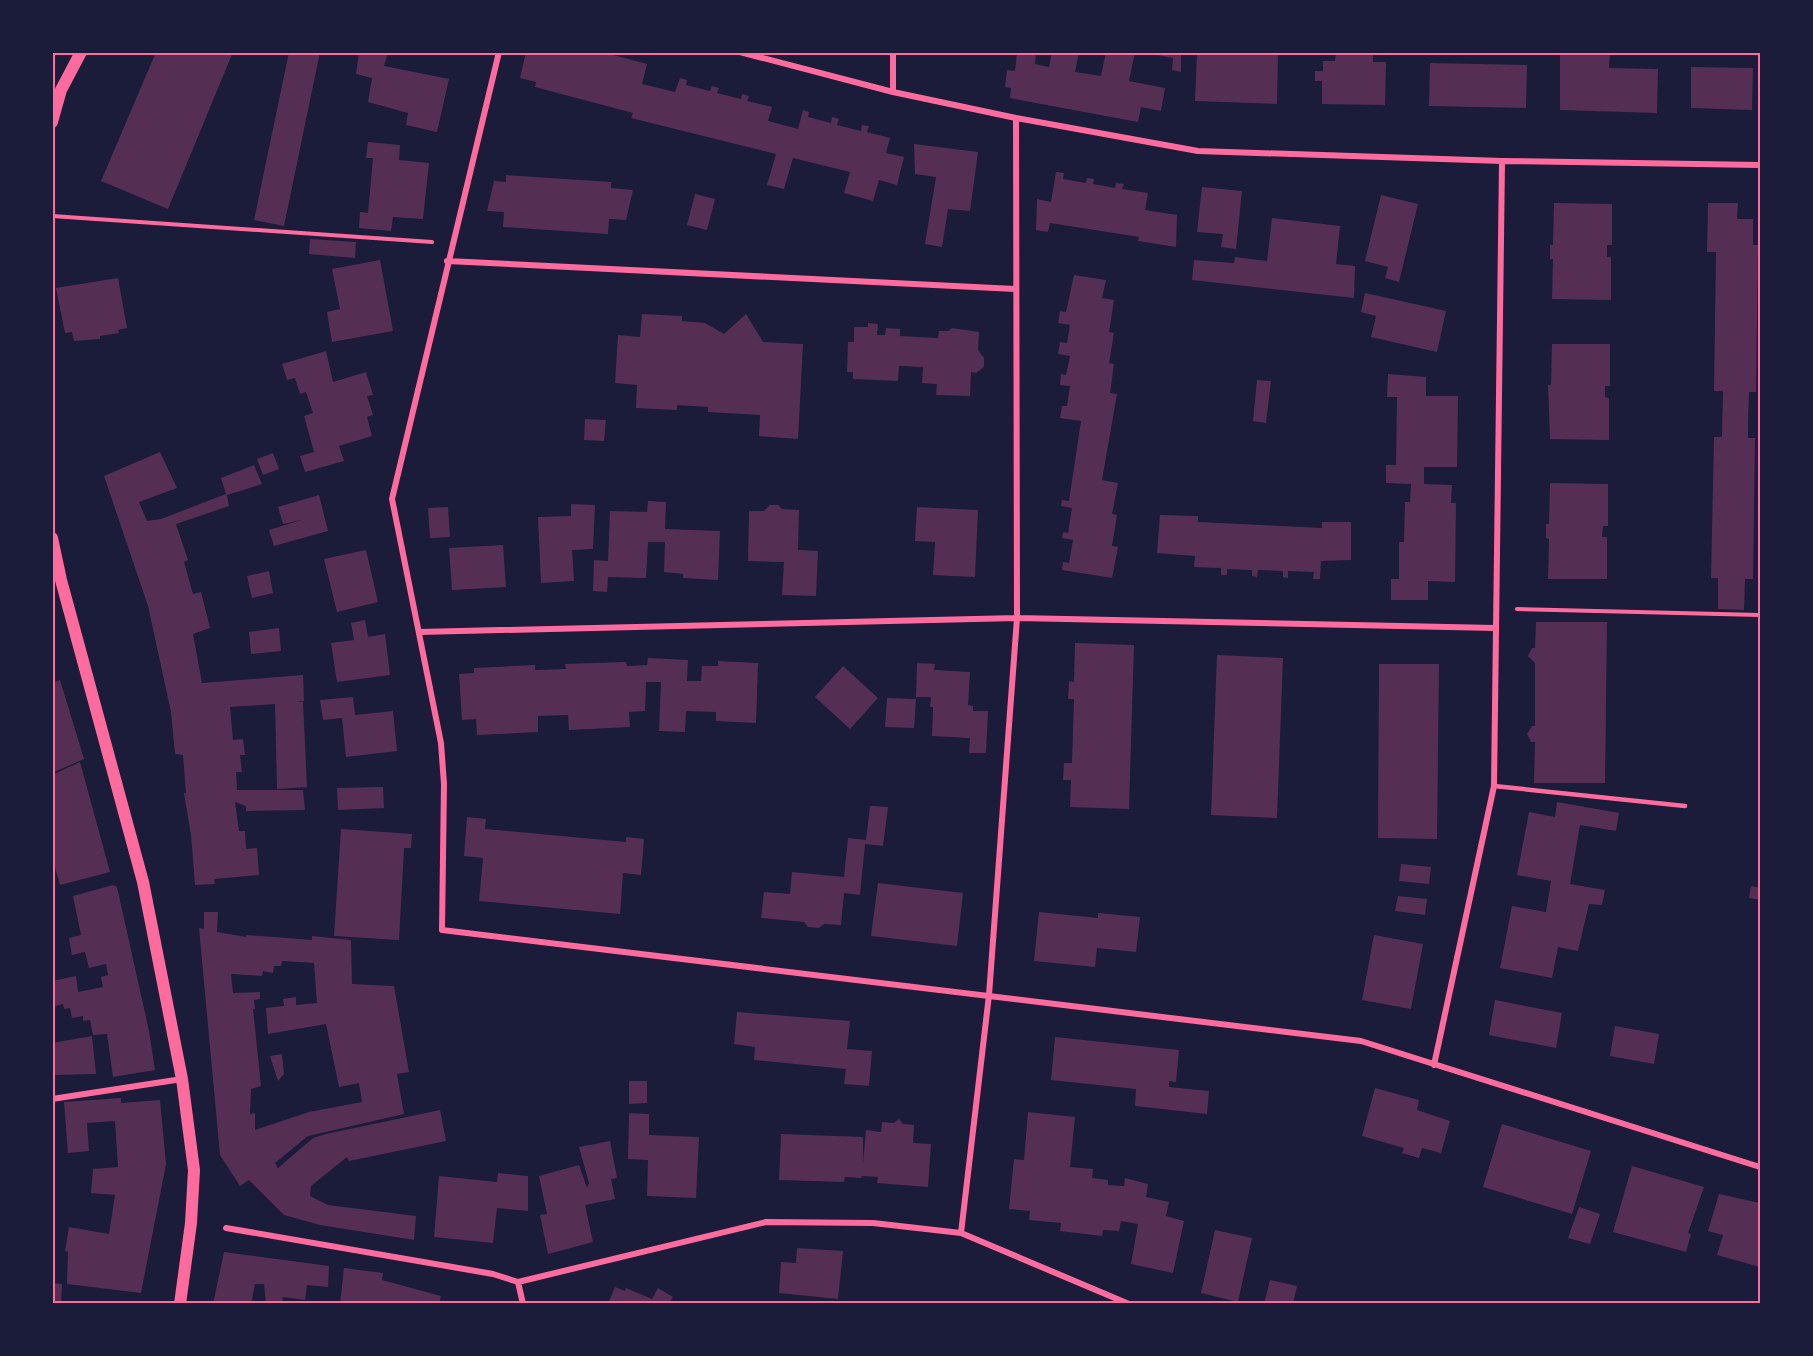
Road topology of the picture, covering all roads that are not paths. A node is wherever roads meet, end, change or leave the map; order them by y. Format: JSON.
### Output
{"nodes":[{"id":1,"x":81,"y":52,"type":"edge"},
{"id":2,"x":499,"y":52,"type":"edge"},
{"id":3,"x":740,"y":52,"type":"edge"},
{"id":4,"x":893,"y":52,"type":"edge"},
{"id":5,"x":893,"y":92,"type":"junction"},
{"id":6,"x":1016,"y":118,"type":"junction"},
{"id":7,"x":52,"y":122,"type":"edge"},
{"id":8,"x":1502,"y":161,"type":"junction"},
{"id":9,"x":1761,"y":165,"type":"edge"},
{"id":10,"x":447,"y":261,"type":"junction"},
{"id":11,"x":1015,"y":289,"type":"junction"},
{"id":12,"x":52,"y":538,"type":"edge"},
{"id":13,"x":1017,"y":618,"type":"junction"},
{"id":14,"x":1495,"y":628,"type":"junction"},
{"id":15,"x":419,"y":633,"type":"junction"},
{"id":16,"x":1494,"y":786,"type":"junction"},
{"id":17,"x":1685,"y":806,"type":"dead end"},
{"id":18,"x":989,"y":995,"type":"junction"},
{"id":19,"x":1434,"y":1065,"type":"junction"},
{"id":20,"x":182,"y":1079,"type":"junction"},
{"id":21,"x":52,"y":1099,"type":"edge"},
{"id":22,"x":1761,"y":1167,"type":"edge"},
{"id":23,"x":226,"y":1228,"type":"dead end"},
{"id":24,"x":961,"y":1233,"type":"junction"},
{"id":25,"x":518,"y":1282,"type":"junction"},
{"id":26,"x":180,"y":1304,"type":"edge"},
{"id":27,"x":523,"y":1304,"type":"edge"},
{"id":28,"x":1129,"y":1304,"type":"edge"}],
"edges":[{"from":1,"to":7,"type":"main road"},
{"from":2,"to":10,"type":"street"},
{"from":3,"to":5,"type":"street"},
{"from":4,"to":5,"type":"street"},
{"from":5,"to":6,"type":"street"},
{"from":6,"to":8,"type":"street"},
{"from":6,"to":11,"type":"street"},
{"from":8,"to":9,"type":"street"},
{"from":8,"to":14,"type":"street"},
{"from":10,"to":11,"type":"street"},
{"from":10,"to":15,"type":"street"},
{"from":11,"to":13,"type":"street"},
{"from":12,"to":20,"type":"main road"},
{"from":13,"to":14,"type":"street"},
{"from":13,"to":15,"type":"street"},
{"from":13,"to":18,"type":"street"},
{"from":14,"to":16,"type":"street"},
{"from":15,"to":18,"type":"street"},
{"from":16,"to":17,"type":"lane"},
{"from":16,"to":19,"type":"street"},
{"from":18,"to":19,"type":"street"},
{"from":18,"to":24,"type":"street"},
{"from":19,"to":22,"type":"street"},
{"from":20,"to":21,"type":"street"},
{"from":20,"to":26,"type":"main road"},
{"from":23,"to":25,"type":"street"},
{"from":24,"to":25,"type":"street"},
{"from":24,"to":28,"type":"street"},
{"from":25,"to":27,"type":"street"}]}
